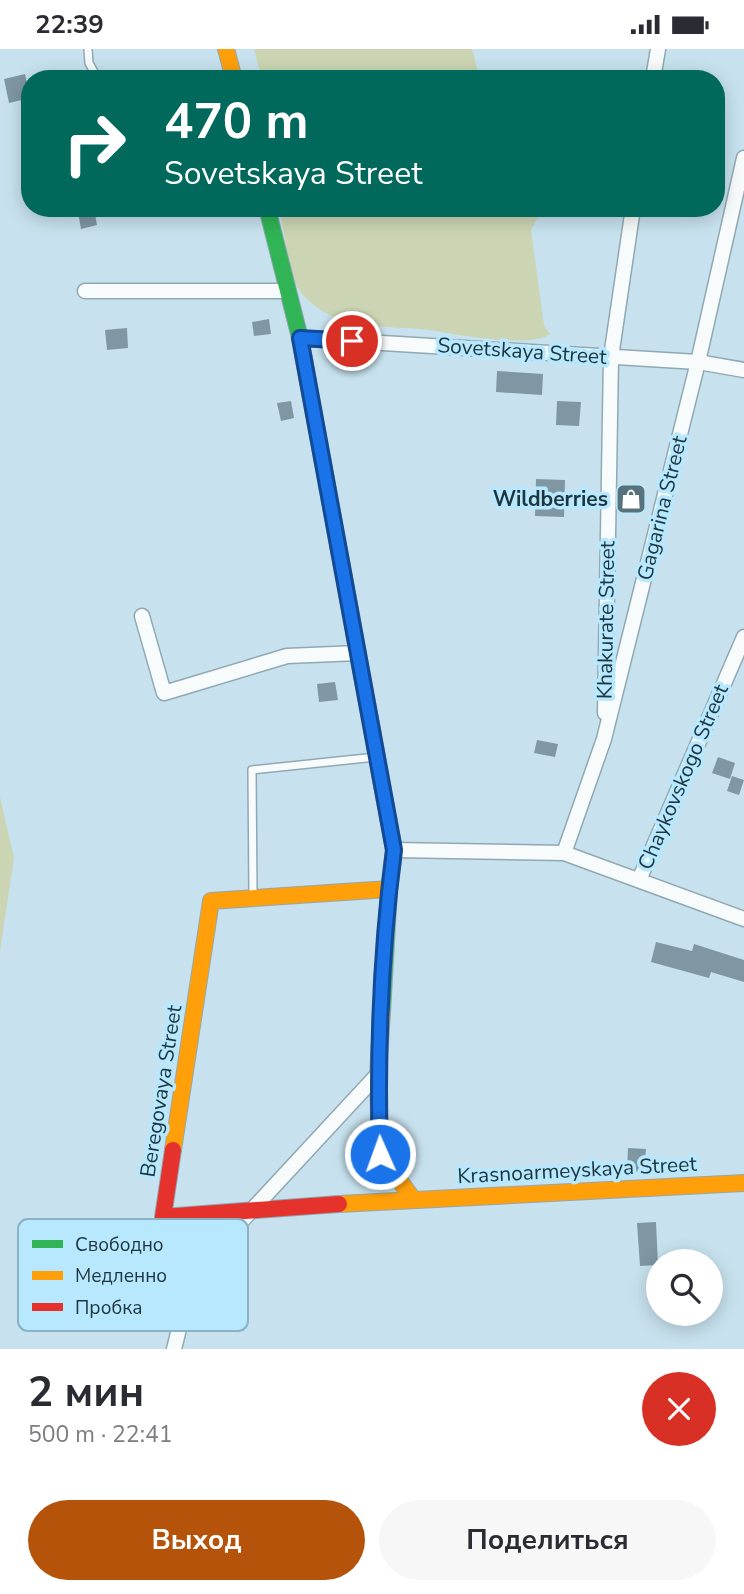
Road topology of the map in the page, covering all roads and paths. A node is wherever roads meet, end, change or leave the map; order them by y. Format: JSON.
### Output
{"nodes":[{"id":1,"x":88,"y":49,"type":"edge"},
{"id":2,"x":226,"y":49,"type":"edge"},
{"id":3,"x":658,"y":49,"type":"edge"},
{"id":4,"x":93,"y":70,"type":"edge"},
{"id":5,"x":232,"y":70,"type":"edge"},
{"id":6,"x":654,"y":70,"type":"edge"},
{"id":7,"x":744,"y":158,"type":"edge"},
{"id":8,"x":269,"y":217,"type":"edge"},
{"id":9,"x":632,"y":217,"type":"edge"},
{"id":10,"x":85,"y":291,"type":"dead end"},
{"id":11,"x":288,"y":291,"type":"junction"},
{"id":12,"x":300,"y":338,"type":"junction"},
{"id":13,"x":611,"y":357,"type":"junction"},
{"id":14,"x":698,"y":362,"type":"junction"},
{"id":15,"x":744,"y":370,"type":"edge"},
{"id":16,"x":142,"y":616,"type":"dead end"},
{"id":17,"x":744,"y":636,"type":"edge"},
{"id":18,"x":358,"y":653,"type":"junction"},
{"id":19,"x":604,"y":739,"type":"junction"},
{"id":20,"x":377,"y":757,"type":"junction"},
{"id":21,"x":394,"y":850,"type":"junction"},
{"id":22,"x":564,"y":853,"type":"junction"},
{"id":23,"x":639,"y":880,"type":"junction"},
{"id":24,"x":389,"y":888,"type":"junction"},
{"id":25,"x":253,"y":898,"type":"junction"},
{"id":26,"x":744,"y":919,"type":"edge"},
{"id":27,"x":378,"y":1074,"type":"junction"},
{"id":28,"x":744,"y":1183,"type":"edge"},
{"id":29,"x":413,"y":1199,"type":"junction"},
{"id":30,"x":251,"y":1211,"type":"junction"},
{"id":31,"x":244,"y":1219,"type":"edge"},
{"id":32,"x":178,"y":1331,"type":"edge"},
{"id":33,"x":174,"y":1349,"type":"edge"}],
"edges":[{"from":1,"to":4,"type":"lane"},
{"from":2,"to":5,"type":"main road"},
{"from":3,"to":6,"type":"street"},
{"from":7,"to":14,"type":"street","name":"Gagarina Street"},
{"from":8,"to":11,"type":"main road"},
{"from":9,"to":13,"type":"street","name":"Khakurate Street"},
{"from":10,"to":11,"type":"street"},
{"from":11,"to":12,"type":"main road"},
{"from":12,"to":13,"type":"street","name":"Sovetskaya Street"},
{"from":12,"to":18,"type":"main road"},
{"from":13,"to":14,"type":"street","name":"Sovetskaya Street"},
{"from":13,"to":19,"type":"street","name":"Khakurate Street"},
{"from":14,"to":15,"type":"street","name":"Sovetskaya Street"},
{"from":14,"to":19,"type":"street","name":"Gagarina Street"},
{"from":16,"to":18,"type":"street"},
{"from":17,"to":23,"type":"street","name":"Chaykovskogo Street"},
{"from":18,"to":20,"type":"main road"},
{"from":19,"to":22,"type":"street","name":"Gagarina Street"},
{"from":20,"to":21,"type":"main road"},
{"from":20,"to":25,"type":"lane"},
{"from":21,"to":22,"type":"street"},
{"from":21,"to":24,"type":"main road"},
{"from":22,"to":23,"type":"street"},
{"from":23,"to":26,"type":"street"},
{"from":24,"to":25,"type":"main road","name":"Beregovaya Street"},
{"from":24,"to":27,"type":"main road"},
{"from":25,"to":30,"type":"main road","name":"Beregovaya Street"},
{"from":27,"to":29,"type":"main road"},
{"from":27,"to":30,"type":"street"},
{"from":28,"to":29,"type":"main road","name":"Krasnoarmeyskaya Street"},
{"from":29,"to":30,"type":"main road","name":"Beregovaya Street"},
{"from":30,"to":31,"type":"street"},
{"from":32,"to":33,"type":"street"}]}
